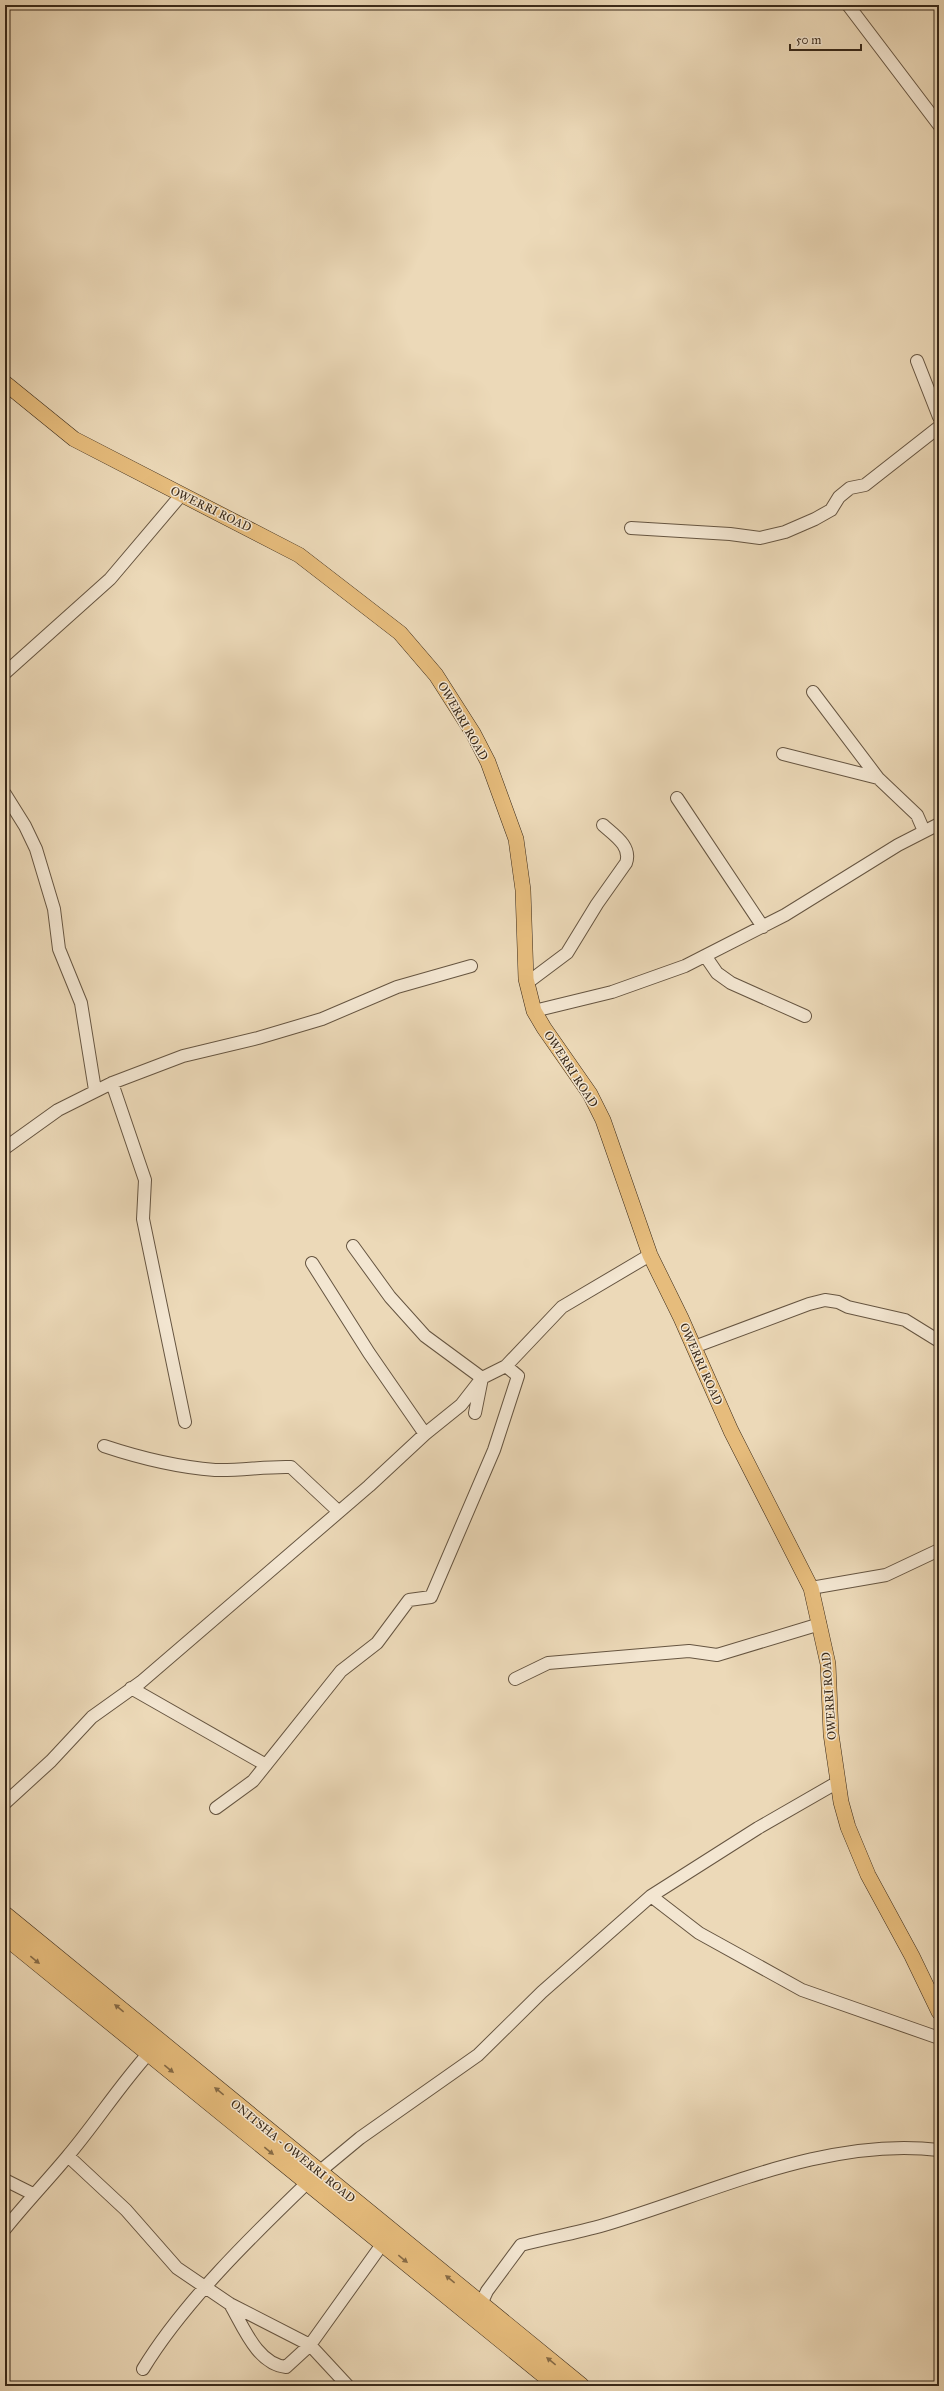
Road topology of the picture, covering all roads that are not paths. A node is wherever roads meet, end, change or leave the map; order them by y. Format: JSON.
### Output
{"nodes":[{"id":1,"x":848,"y":5,"type":"edge"},
{"id":2,"x":939,"y":126,"type":"edge"},
{"id":3,"x":917,"y":361,"type":"dead end"},
{"id":4,"x":5,"y":383,"type":"edge"},
{"id":5,"x":939,"y":417,"type":"edge"},
{"id":6,"x":939,"y":427,"type":"edge"},
{"id":7,"x":182,"y":494,"type":"junction"},
{"id":8,"x":631,"y":528,"type":"dead end"},
{"id":9,"x":5,"y":673,"type":"edge"},
{"id":10,"x":813,"y":692,"type":"dead end"},
{"id":11,"x":783,"y":754,"type":"dead end"},
{"id":12,"x":878,"y":778,"type":"junction"},
{"id":13,"x":5,"y":794,"type":"edge"},
{"id":14,"x":677,"y":798,"type":"dead end"},
{"id":15,"x":939,"y":824,"type":"edge"},
{"id":16,"x":603,"y":825,"type":"dead end"},
{"id":17,"x":924,"y":831,"type":"junction"},
{"id":18,"x":763,"y":927,"type":"junction"},
{"id":19,"x":706,"y":957,"type":"junction"},
{"id":20,"x":471,"y":966,"type":"dead end"},
{"id":21,"x":526,"y":983,"type":"junction"},
{"id":22,"x":534,"y":1011,"type":"junction"},
{"id":23,"x":804,"y":1016,"type":"dead end"},
{"id":24,"x":112,"y":1084,"type":"junction"},
{"id":25,"x":95,"y":1090,"type":"junction"},
{"id":26,"x":5,"y":1148,"type":"edge"},
{"id":27,"x":353,"y":1246,"type":"dead end"},
{"id":28,"x":650,"y":1255,"type":"junction"},
{"id":29,"x":312,"y":1263,"type":"dead end"},
{"id":30,"x":939,"y":1341,"type":"edge"},
{"id":31,"x":694,"y":1347,"type":"junction"},
{"id":32,"x":506,"y":1366,"type":"junction"},
{"id":33,"x":482,"y":1378,"type":"junction"},
{"id":34,"x":475,"y":1413,"type":"dead end"},
{"id":35,"x":185,"y":1422,"type":"dead end"},
{"id":36,"x":425,"y":1434,"type":"junction"},
{"id":37,"x":104,"y":1446,"type":"dead end"},
{"id":38,"x":338,"y":1511,"type":"junction"},
{"id":39,"x":939,"y":1550,"type":"edge"},
{"id":40,"x":811,"y":1588,"type":"junction"},
{"id":41,"x":820,"y":1624,"type":"junction"},
{"id":42,"x":514,"y":1680,"type":"dead end"},
{"id":43,"x":130,"y":1688,"type":"junction"},
{"id":44,"x":266,"y":1764,"type":"junction"},
{"id":45,"x":838,"y":1782,"type":"junction"},
{"id":46,"x":5,"y":1803,"type":"edge"},
{"id":47,"x":216,"y":1808,"type":"dead end"},
{"id":48,"x":651,"y":1896,"type":"junction"},
{"id":49,"x":5,"y":1916,"type":"edge"},
{"id":50,"x":5,"y":1936,"type":"edge"},
{"id":51,"x":939,"y":2012,"type":"edge"},
{"id":52,"x":939,"y":2038,"type":"edge"},
{"id":53,"x":149,"y":2053,"type":"junction"},
{"id":54,"x":939,"y":2150,"type":"edge"},
{"id":55,"x":68,"y":2156,"type":"junction"},
{"id":56,"x":313,"y":2177,"type":"junction"},
{"id":57,"x":5,"y":2180,"type":"edge"},
{"id":58,"x":33,"y":2194,"type":"junction"},
{"id":59,"x":5,"y":2228,"type":"edge"},
{"id":60,"x":383,"y":2243,"type":"junction"},
{"id":61,"x":206,"y":2288,"type":"junction"},
{"id":62,"x":230,"y":2304,"type":"junction"},
{"id":63,"x":481,"y":2304,"type":"junction"},
{"id":64,"x":310,"y":2345,"type":"junction"},
{"id":65,"x":143,"y":2369,"type":"dead end"},
{"id":66,"x":556,"y":2385,"type":"edge"},
{"id":67,"x":348,"y":2386,"type":"edge"},
{"id":68,"x":581,"y":2386,"type":"edge"}],
"edges":[{"from":1,"to":2,"type":"street"},
{"from":3,"to":5,"type":"street"},
{"from":4,"to":7,"type":"main road","name":"OWERRI ROAD"},
{"from":6,"to":8,"type":"street"},
{"from":7,"to":9,"type":"street"},
{"from":7,"to":21,"type":"main road","name":"OWERRI ROAD"},
{"from":10,"to":12,"type":"street"},
{"from":11,"to":12,"type":"street"},
{"from":12,"to":17,"type":"street"},
{"from":13,"to":25,"type":"street"},
{"from":14,"to":18,"type":"street"},
{"from":15,"to":17,"type":"street"},
{"from":16,"to":21,"type":"street"},
{"from":17,"to":18,"type":"street"},
{"from":18,"to":19,"type":"street"},
{"from":19,"to":22,"type":"street"},
{"from":19,"to":23,"type":"street"},
{"from":20,"to":24,"type":"street"},
{"from":21,"to":22,"type":"main road","name":"OWERRI ROAD"},
{"from":22,"to":28,"type":"main road","name":"OWERRI ROAD"},
{"from":24,"to":25,"type":"street"},
{"from":24,"to":35,"type":"street"},
{"from":25,"to":26,"type":"street"},
{"from":27,"to":33,"type":"street"},
{"from":28,"to":31,"type":"main road","name":"OWERRI ROAD"},
{"from":28,"to":32,"type":"street"},
{"from":29,"to":36,"type":"street"},
{"from":30,"to":31,"type":"street"},
{"from":31,"to":40,"type":"main road","name":"OWERRI ROAD"},
{"from":32,"to":33,"type":"street"},
{"from":32,"to":44,"type":"street"},
{"from":33,"to":34,"type":"street"},
{"from":33,"to":36,"type":"street"},
{"from":36,"to":38,"type":"street"},
{"from":37,"to":38,"type":"street"},
{"from":38,"to":43,"type":"street"},
{"from":39,"to":40,"type":"street"},
{"from":40,"to":41,"type":"main road","name":"OWERRI ROAD"},
{"from":41,"to":42,"type":"street"},
{"from":41,"to":45,"type":"main road","name":"OWERRI ROAD"},
{"from":43,"to":44,"type":"street"},
{"from":43,"to":46,"type":"street"},
{"from":44,"to":47,"type":"street"},
{"from":45,"to":48,"type":"street"},
{"from":45,"to":51,"type":"main road","name":"OWERRI ROAD"},
{"from":48,"to":52,"type":"street"},
{"from":48,"to":56,"type":"street"},
{"from":56,"to":49,"type":"highway","name":"ONITSHA - OWERRI ROAD","one_way":true},
{"from":50,"to":53,"type":"highway","name":"ONITSHA - OWERRI ROAD","one_way":true},
{"from":53,"to":55,"type":"street"},
{"from":53,"to":56,"type":"highway","name":"ONITSHA - OWERRI ROAD","one_way":true},
{"from":54,"to":63,"type":"street"},
{"from":55,"to":58,"type":"street"},
{"from":55,"to":61,"type":"street"},
{"from":56,"to":60,"type":"highway","name":"ONITSHA - OWERRI ROAD"},
{"from":56,"to":61,"type":"street"},
{"from":63,"to":56,"type":"highway","name":"ONITSHA - OWERRI ROAD","one_way":true},
{"from":57,"to":58,"type":"street"},
{"from":58,"to":59,"type":"street"},
{"from":60,"to":64,"type":"street"},
{"from":60,"to":66,"type":"highway","name":"ONITSHA - OWERRI ROAD","one_way":true},
{"from":61,"to":62,"type":"street"},
{"from":61,"to":65,"type":"street"},
{"from":62,"to":64,"type":"street"},
{"from":62,"to":64,"type":"street"},
{"from":68,"to":63,"type":"highway","name":"ONITSHA - OWERRI ROAD","one_way":true},
{"from":64,"to":67,"type":"street"}]}
